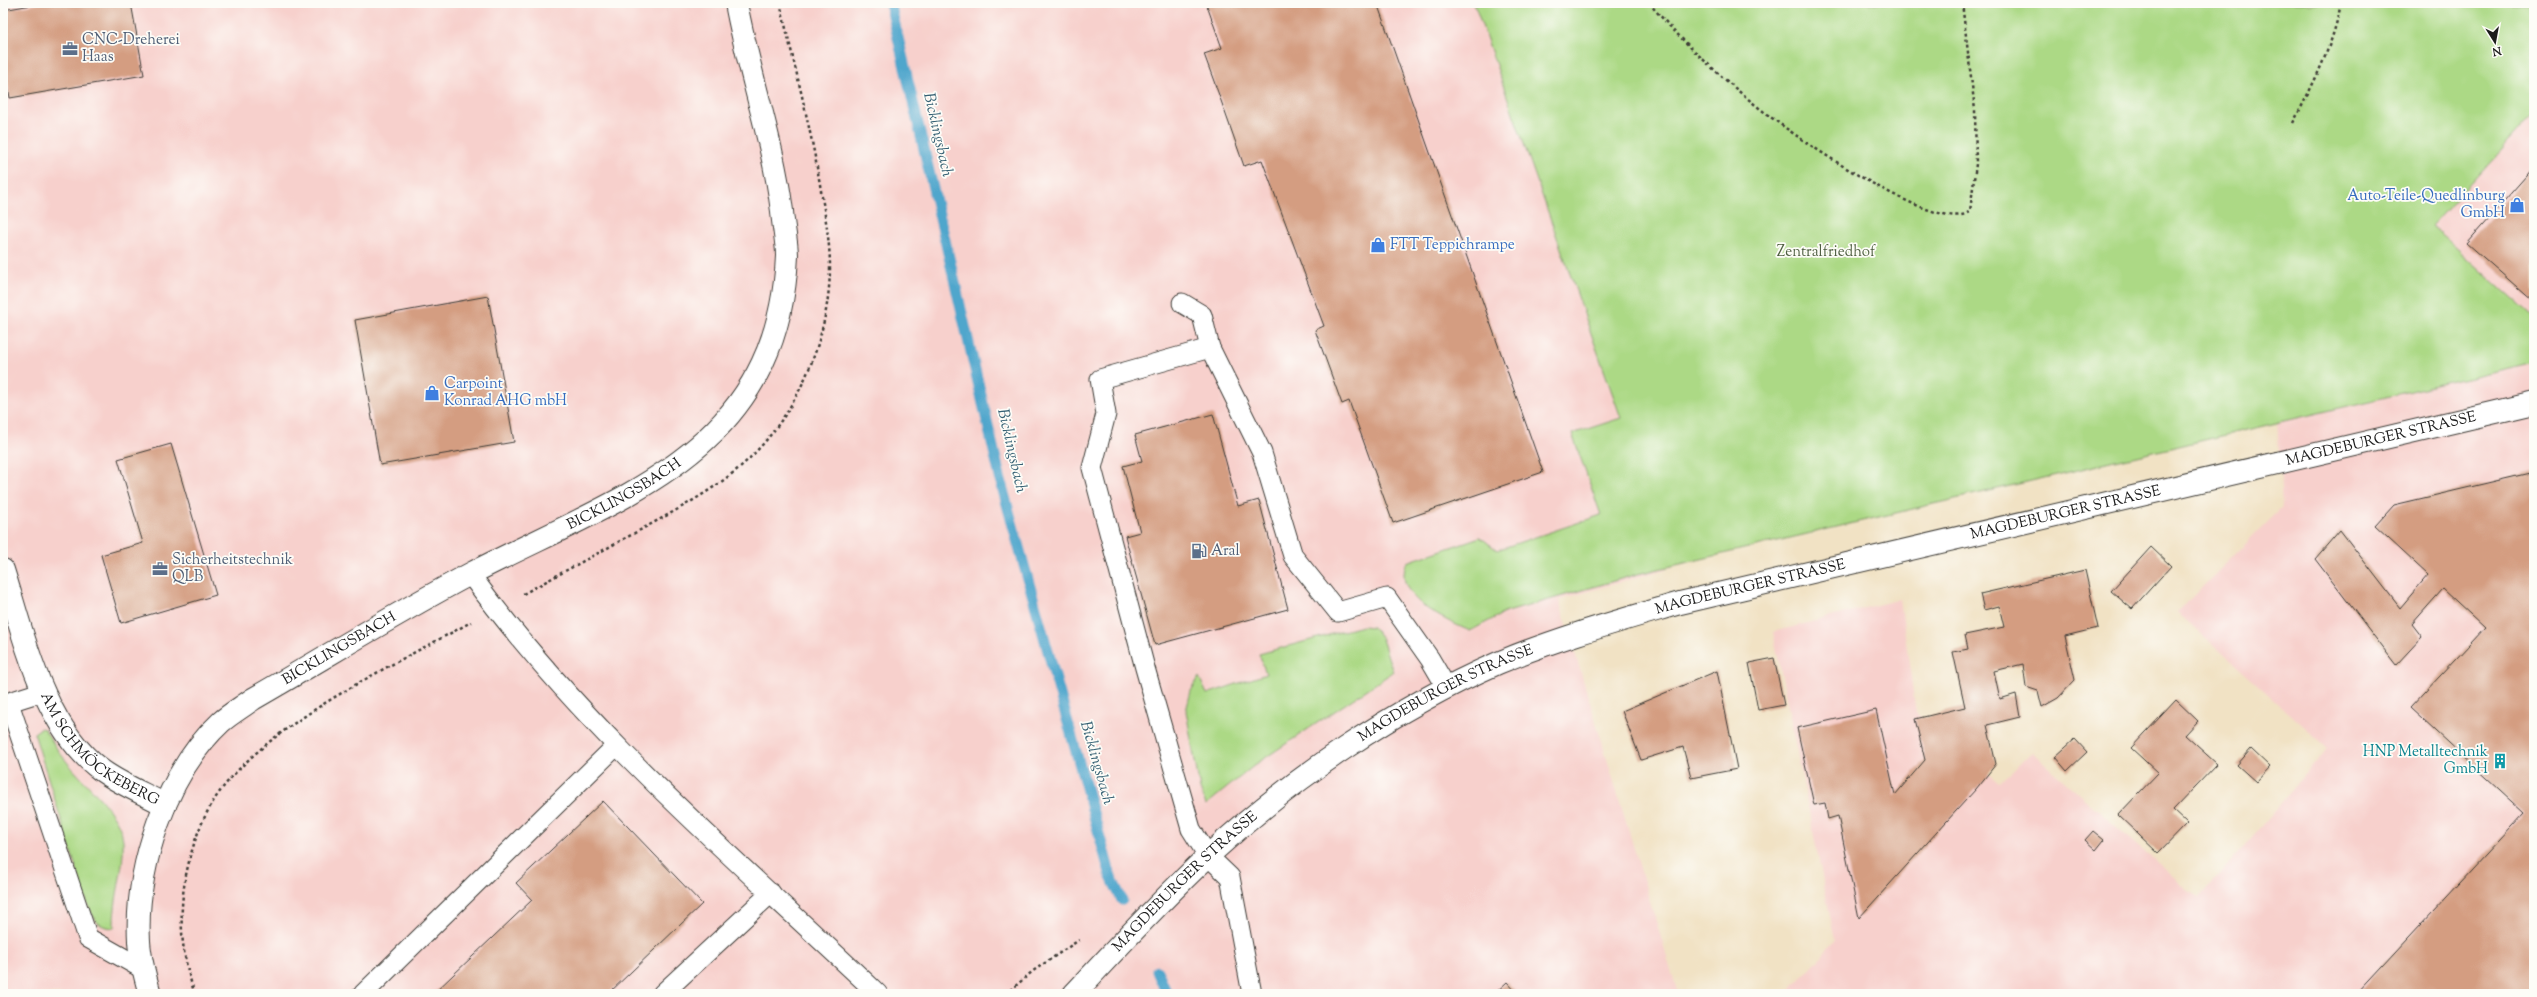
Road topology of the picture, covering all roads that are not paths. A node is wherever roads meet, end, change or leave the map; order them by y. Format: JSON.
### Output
{"nodes":[{"id":1,"x":736,"y":3,"type":"edge"},
{"id":2,"x":1182,"y":303,"type":"dead end"},
{"id":3,"x":1210,"y":348,"type":"junction"},
{"id":4,"x":2534,"y":403,"type":"edge"},
{"id":5,"x":3,"y":570,"type":"edge"},
{"id":6,"x":470,"y":574,"type":"junction"},
{"id":7,"x":1447,"y":688,"type":"junction"},
{"id":8,"x":44,"y":690,"type":"junction"},
{"id":9,"x":6,"y":704,"type":"edge"},
{"id":10,"x":616,"y":746,"type":"junction"},
{"id":11,"x":165,"y":805,"type":"junction"},
{"id":12,"x":1208,"y":856,"type":"junction"},
{"id":13,"x":771,"y":893,"type":"junction"},
{"id":14,"x":143,"y":969,"type":"junction"},
{"id":15,"x":867,"y":990,"type":"edge"},
{"id":16,"x":150,"y":994,"type":"edge"},
{"id":17,"x":363,"y":994,"type":"edge"},
{"id":18,"x":662,"y":994,"type":"edge"},
{"id":19,"x":1074,"y":994,"type":"edge"},
{"id":20,"x":1252,"y":994,"type":"edge"}],
"edges":[{"from":1,"to":6,"type":"street","name":"BICKLINGSBACH"},
{"from":2,"to":3,"type":"lane"},
{"from":3,"to":7,"type":"lane"},
{"from":3,"to":12,"type":"lane"},
{"from":4,"to":7,"type":"street","name":"MAGDEBURGER STRASSE"},
{"from":5,"to":8,"type":"street","name":"AM SCHMÖCKEBERG"},
{"from":6,"to":10,"type":"lane"},
{"from":6,"to":11,"type":"street","name":"BICKLINGSBACH"},
{"from":7,"to":12,"type":"street","name":"MAGDEBURGER STRASSE"},
{"from":8,"to":9,"type":"lane"},
{"from":8,"to":11,"type":"street","name":"AM SCHMÖCKEBERG"},
{"from":9,"to":14,"type":"lane"},
{"from":10,"to":13,"type":"lane"},
{"from":10,"to":17,"type":"lane"},
{"from":11,"to":14,"type":"street","name":"AM SCHMÖCKEBERG"},
{"from":12,"to":19,"type":"street","name":"MAGDEBURGER STRASSE"},
{"from":12,"to":20,"type":"lane"},
{"from":13,"to":15,"type":"lane"},
{"from":13,"to":18,"type":"lane"},
{"from":14,"to":16,"type":"street","name":"AM SCHMÖCKEBERG"}]}
